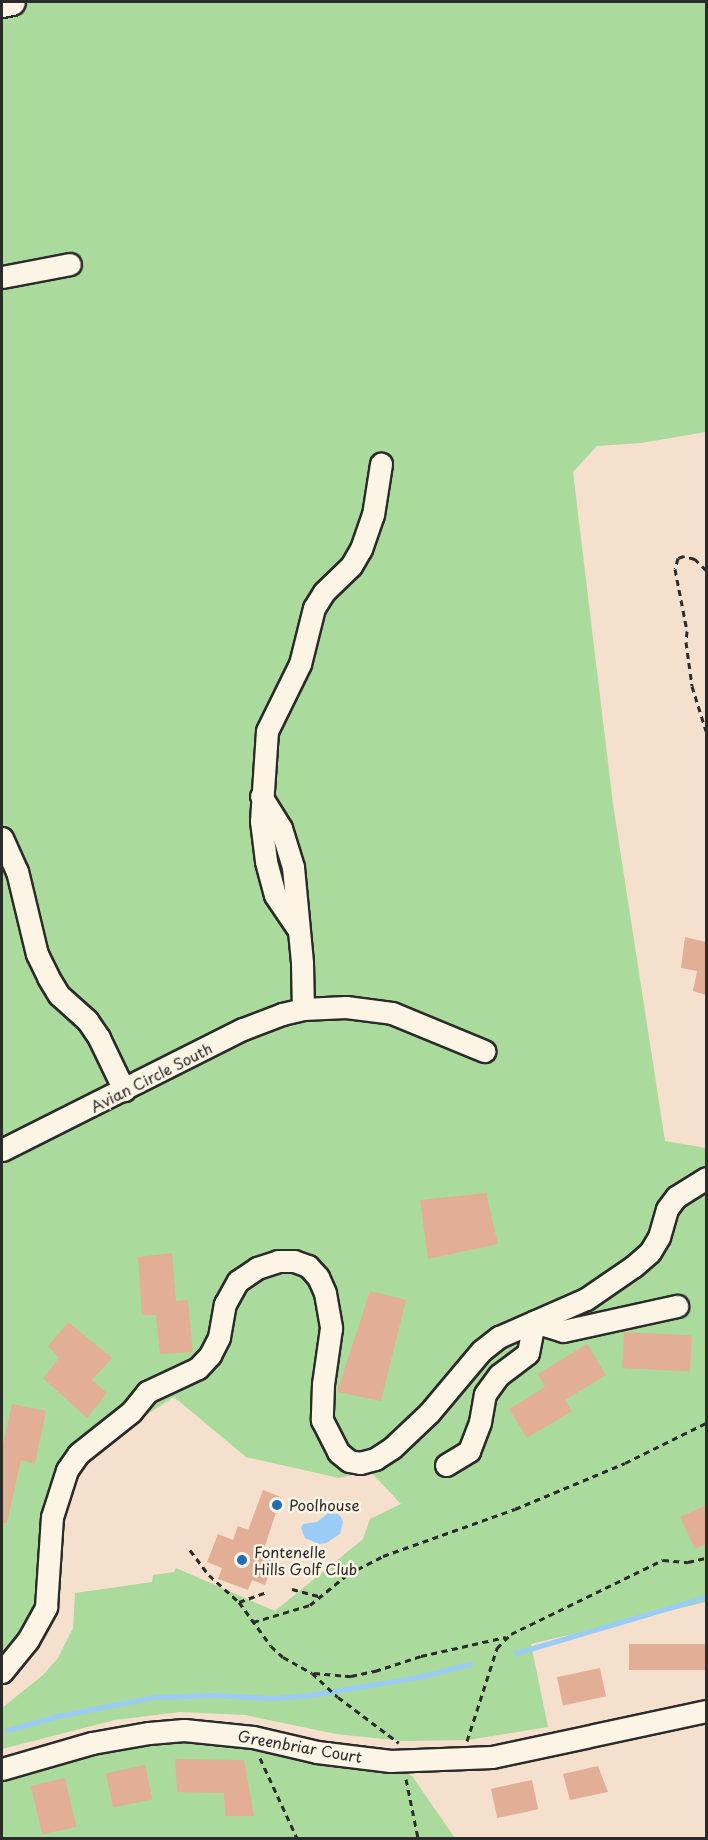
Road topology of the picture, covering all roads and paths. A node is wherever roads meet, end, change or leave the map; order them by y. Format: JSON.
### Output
{"nodes":[{"id":1,"x":12,"y":2,"type":"edge"},
{"id":2,"x":2,"y":4,"type":"edge"},
{"id":3,"x":70,"y":264,"type":"dead end"},
{"id":4,"x":2,"y":277,"type":"edge"},
{"id":5,"x":381,"y":464,"type":"dead end"},
{"id":6,"x":706,"y":570,"type":"edge"},
{"id":7,"x":706,"y":732,"type":"edge"},
{"id":8,"x":2,"y":838,"type":"edge"},
{"id":9,"x":303,"y":1009,"type":"junction"},
{"id":10,"x":484,"y":1051,"type":"dead end"},
{"id":11,"x":124,"y":1090,"type":"junction"},
{"id":12,"x":2,"y":1150,"type":"edge"},
{"id":13,"x":706,"y":1178,"type":"edge"},
{"id":14,"x":677,"y":1306,"type":"dead end"},
{"id":15,"x":534,"y":1322,"type":"junction"},
{"id":16,"x":706,"y":1423,"type":"edge"},
{"id":17,"x":446,"y":1465,"type":"dead end"},
{"id":18,"x":190,"y":1550,"type":"dead end"},
{"id":19,"x":706,"y":1558,"type":"edge"},
{"id":20,"x":292,"y":1589,"type":"dead end"},
{"id":21,"x":266,"y":1592,"type":"dead end"},
{"id":22,"x":322,"y":1597,"type":"junction"},
{"id":23,"x":239,"y":1602,"type":"junction"},
{"id":24,"x":253,"y":1622,"type":"junction"},
{"id":25,"x":508,"y":1636,"type":"junction"},
{"id":26,"x":2,"y":1672,"type":"edge"},
{"id":27,"x":312,"y":1673,"type":"junction"},
{"id":28,"x":706,"y":1711,"type":"edge"},
{"id":29,"x":259,"y":1738,"type":"junction"},
{"id":30,"x":460,"y":1759,"type":"junction"},
{"id":31,"x":405,"y":1761,"type":"junction"},
{"id":32,"x":2,"y":1769,"type":"edge"},
{"id":33,"x":297,"y":1839,"type":"edge"},
{"id":34,"x":418,"y":1839,"type":"edge"}],
"edges":[{"from":1,"to":2,"type":"main road"},
{"from":3,"to":4,"type":"street"},
{"from":5,"to":9,"type":"street"},
{"from":6,"to":7,"type":"path"},
{"from":8,"to":11,"type":"street"},
{"from":9,"to":10,"type":"street","name":"Avian Circle South"},
{"from":9,"to":11,"type":"street","name":"Avian Circle South"},
{"from":11,"to":12,"type":"street","name":"Avian Circle South"},
{"from":13,"to":15,"type":"street"},
{"from":14,"to":15,"type":"street"},
{"from":15,"to":17,"type":"street"},
{"from":15,"to":26,"type":"street"},
{"from":16,"to":22,"type":"path"},
{"from":18,"to":23,"type":"path"},
{"from":19,"to":25,"type":"path"},
{"from":20,"to":22,"type":"path"},
{"from":21,"to":23,"type":"path"},
{"from":22,"to":24,"type":"path"},
{"from":23,"to":24,"type":"path"},
{"from":24,"to":27,"type":"path"},
{"from":25,"to":27,"type":"path"},
{"from":25,"to":30,"type":"path"},
{"from":27,"to":31,"type":"path"},
{"from":28,"to":30,"type":"street","name":"Greenbriar Court"},
{"from":29,"to":31,"type":"street","name":"Greenbriar Court"},
{"from":29,"to":32,"type":"street","name":"Greenbriar Court"},
{"from":29,"to":33,"type":"path"},
{"from":30,"to":31,"type":"street","name":"Greenbriar Court"},
{"from":31,"to":34,"type":"path"}]}
